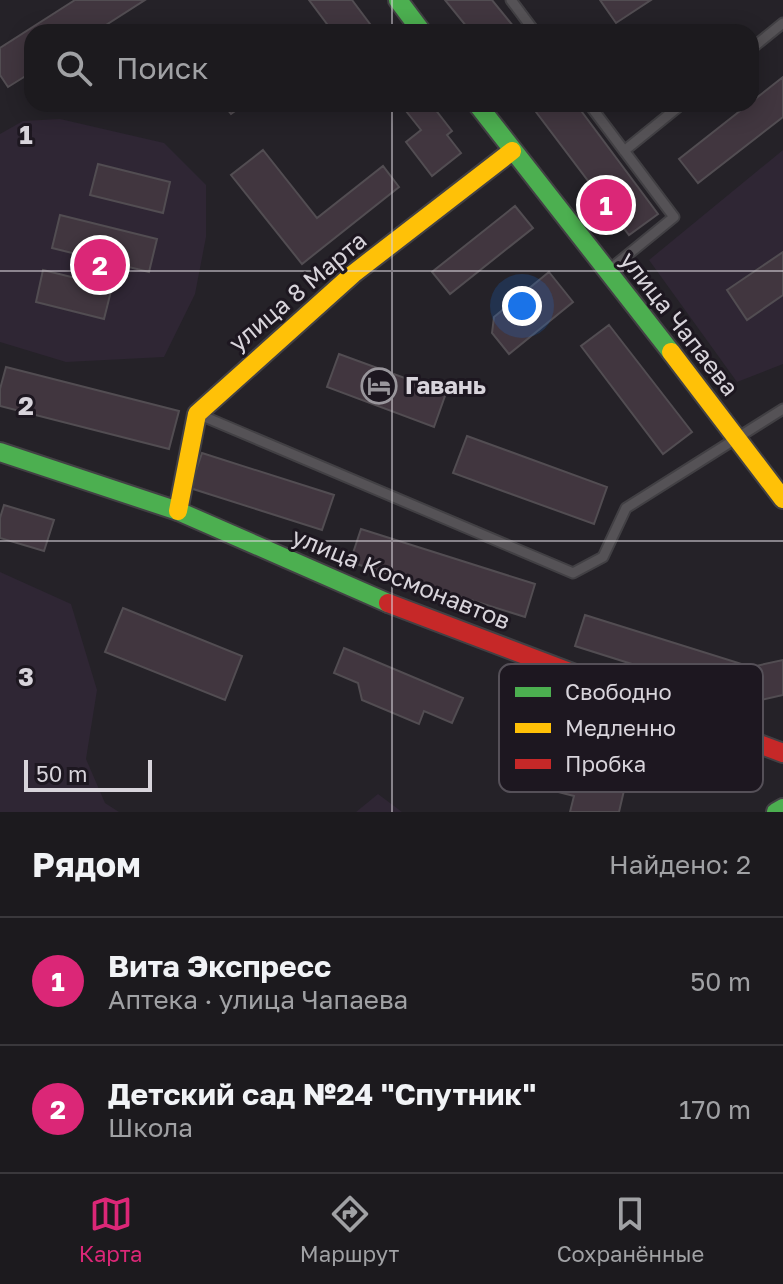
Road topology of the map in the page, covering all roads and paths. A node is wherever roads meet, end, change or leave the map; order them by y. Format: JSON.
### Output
{"nodes":[{"id":1,"x":398,"y":0,"type":"edge"},
{"id":2,"x":511,"y":0,"type":"edge"},
{"id":3,"x":783,"y":23,"type":"edge"},
{"id":4,"x":416,"y":24,"type":"edge"},
{"id":5,"x":529,"y":24,"type":"edge"},
{"id":6,"x":759,"y":42,"type":"edge"},
{"id":7,"x":483,"y":112,"type":"edge"},
{"id":8,"x":595,"y":112,"type":"edge"},
{"id":9,"x":672,"y":112,"type":"edge"},
{"id":10,"x":512,"y":151,"type":"junction"},
{"id":11,"x":624,"y":151,"type":"junction"},
{"id":12,"x":608,"y":272,"type":"junction"},
{"id":13,"x":783,"y":409,"type":"edge"},
{"id":14,"x":197,"y":414,"type":"junction"},
{"id":15,"x":737,"y":436,"type":"junction"},
{"id":16,"x":0,"y":452,"type":"edge"},
{"id":17,"x":783,"y":499,"type":"edge"},
{"id":18,"x":178,"y":511,"type":"junction"},
{"id":19,"x":549,"y":664,"type":"edge"},
{"id":20,"x":763,"y":745,"type":"edge"},
{"id":21,"x":783,"y":753,"type":"edge"},
{"id":22,"x":783,"y":808,"type":"edge"},
{"id":23,"x":776,"y":812,"type":"edge"}],
"edges":[{"from":1,"to":4,"type":"street"},
{"from":2,"to":5,"type":"lane"},
{"from":3,"to":6,"type":"lane"},
{"from":7,"to":10,"type":"street","name":"улица Чапаева"},
{"from":8,"to":11,"type":"lane"},
{"from":9,"to":11,"type":"lane"},
{"from":10,"to":12,"type":"street","name":"улица Чапаева"},
{"from":10,"to":14,"type":"street","name":"улица 8 Марта"},
{"from":11,"to":12,"type":"lane"},
{"from":12,"to":15,"type":"street","name":"улица Чапаева"},
{"from":13,"to":15,"type":"lane"},
{"from":14,"to":15,"type":"lane"},
{"from":14,"to":18,"type":"street"},
{"from":15,"to":17,"type":"street","name":"улица Чапаева"},
{"from":16,"to":18,"type":"street","name":"улица Космонавтов"},
{"from":18,"to":19,"type":"street","name":"улица Космонавтов"},
{"from":20,"to":21,"type":"street","name":"улица Космонавтов"},
{"from":22,"to":23,"type":"street"}]}
